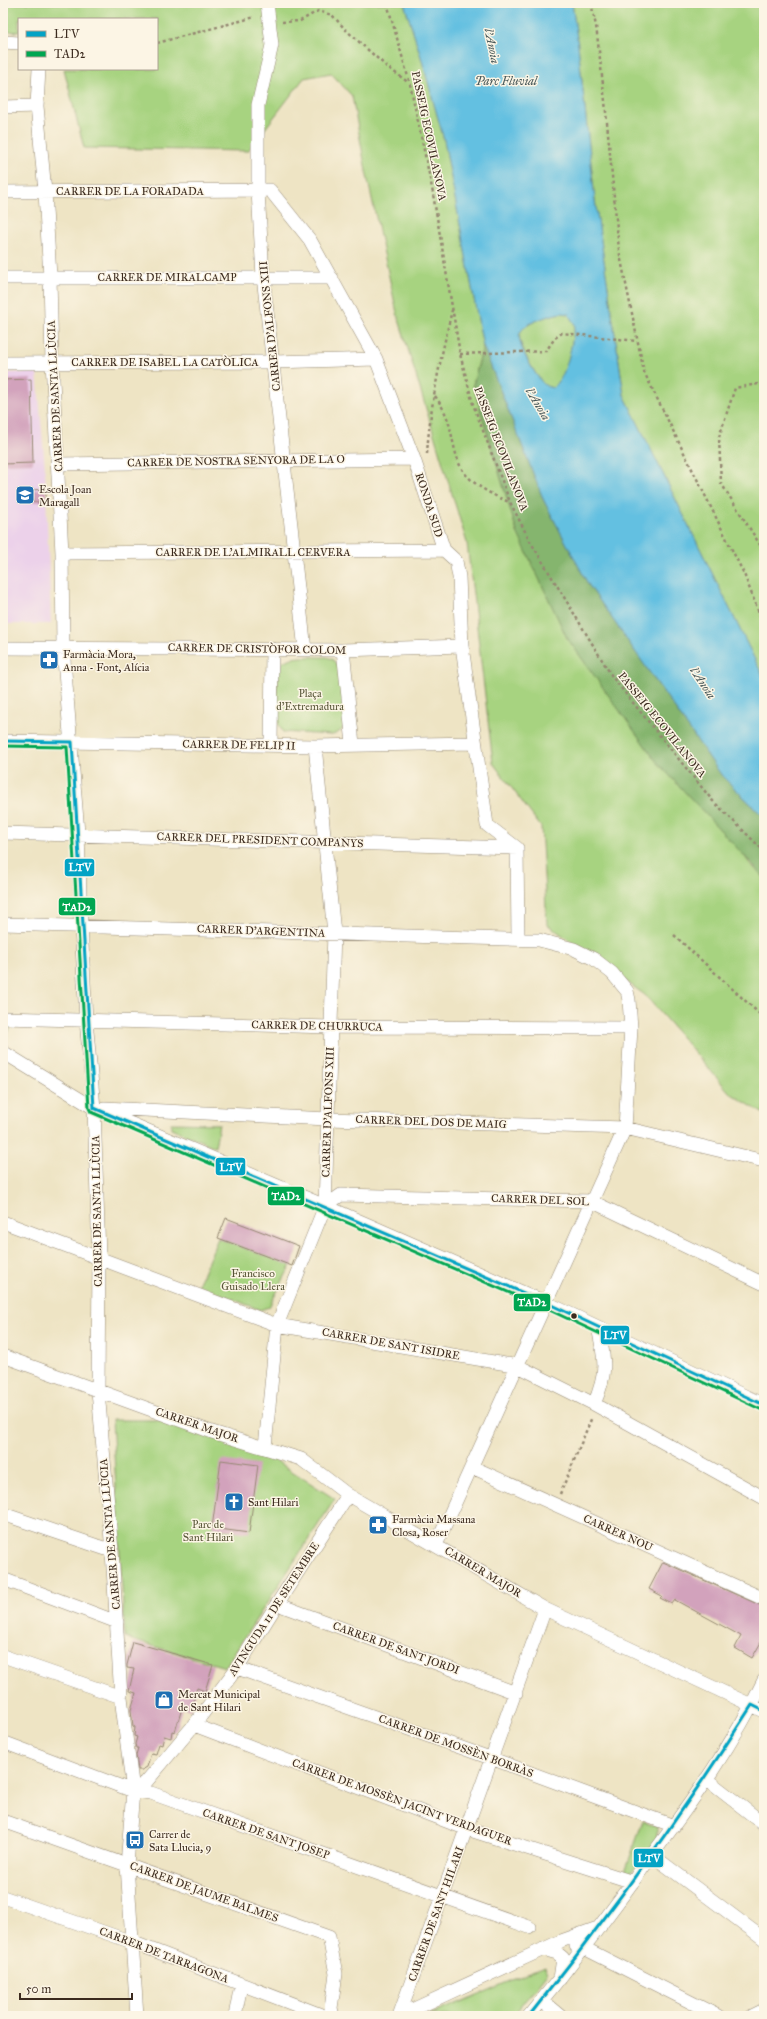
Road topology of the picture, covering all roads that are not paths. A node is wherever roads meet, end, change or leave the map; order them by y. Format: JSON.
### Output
{"nodes":[{"id":1,"x":268,"y":9,"type":"edge"},
{"id":2,"x":3,"y":42,"type":"edge"},
{"id":3,"x":18,"y":43,"type":"edge"},
{"id":4,"x":39,"y":70,"type":"edge"},
{"id":5,"x":37,"y":106,"type":"junction"},
{"id":6,"x":3,"y":107,"type":"edge"},
{"id":7,"x":258,"y":191,"type":"junction"},
{"id":8,"x":3,"y":192,"type":"edge"},
{"id":9,"x":45,"y":192,"type":"junction"},
{"id":10,"x":263,"y":276,"type":"junction"},
{"id":11,"x":50,"y":277,"type":"junction"},
{"id":12,"x":3,"y":278,"type":"edge"},
{"id":13,"x":332,"y":278,"type":"junction"},
{"id":14,"x":376,"y":359,"type":"junction"},
{"id":15,"x":52,"y":361,"type":"junction"},
{"id":16,"x":3,"y":362,"type":"edge"},
{"id":17,"x":274,"y":362,"type":"junction"},
{"id":18,"x":414,"y":459,"type":"junction"},
{"id":19,"x":284,"y":460,"type":"junction"},
{"id":20,"x":58,"y":464,"type":"junction"},
{"id":21,"x":444,"y":550,"type":"junction"},
{"id":22,"x":294,"y":552,"type":"junction"},
{"id":23,"x":62,"y":553,"type":"junction"},
{"id":24,"x":462,"y":646,"type":"junction"},
{"id":25,"x":3,"y":648,"type":"edge"},
{"id":26,"x":63,"y":648,"type":"junction"},
{"id":27,"x":272,"y":649,"type":"junction"},
{"id":28,"x":306,"y":650,"type":"junction"},
{"id":29,"x":343,"y":650,"type":"junction"},
{"id":30,"x":3,"y":741,"type":"edge"},
{"id":31,"x":72,"y":742,"type":"junction"},
{"id":32,"x":474,"y":743,"type":"junction"},
{"id":33,"x":354,"y":744,"type":"junction"},
{"id":34,"x":271,"y":745,"type":"junction"},
{"id":35,"x":315,"y":746,"type":"junction"},
{"id":36,"x":3,"y":833,"type":"edge"},
{"id":37,"x":78,"y":834,"type":"junction"},
{"id":38,"x":324,"y":842,"type":"junction"},
{"id":39,"x":517,"y":848,"type":"junction"},
{"id":40,"x":3,"y":924,"type":"edge"},
{"id":41,"x":81,"y":925,"type":"junction"},
{"id":42,"x":334,"y":933,"type":"junction"},
{"id":43,"x":518,"y":938,"type":"junction"},
{"id":44,"x":3,"y":1018,"type":"edge"},
{"id":45,"x":86,"y":1020,"type":"junction"},
{"id":46,"x":330,"y":1026,"type":"junction"},
{"id":47,"x":631,"y":1028,"type":"junction"},
{"id":48,"x":3,"y":1052,"type":"edge"},
{"id":49,"x":94,"y":1108,"type":"junction"},
{"id":50,"x":328,"y":1119,"type":"junction"},
{"id":51,"x":625,"y":1128,"type":"junction"},
{"id":52,"x":764,"y":1161,"type":"edge"},
{"id":53,"x":592,"y":1201,"type":"junction"},
{"id":54,"x":325,"y":1206,"type":"junction"},
{"id":55,"x":3,"y":1222,"type":"edge"},
{"id":56,"x":99,"y":1258,"type":"junction"},
{"id":57,"x":764,"y":1284,"type":"edge"},
{"id":58,"x":547,"y":1303,"type":"junction"},
{"id":59,"x":277,"y":1325,"type":"junction"},
{"id":60,"x":598,"y":1328,"type":"junction"},
{"id":61,"x":3,"y":1356,"type":"edge"},
{"id":62,"x":518,"y":1366,"type":"junction"},
{"id":63,"x":98,"y":1391,"type":"junction"},
{"id":64,"x":594,"y":1404,"type":"junction"},
{"id":65,"x":764,"y":1405,"type":"edge"},
{"id":66,"x":265,"y":1447,"type":"junction"},
{"id":67,"x":472,"y":1467,"type":"junction"},
{"id":68,"x":348,"y":1495,"type":"junction"},
{"id":69,"x":764,"y":1498,"type":"edge"},
{"id":70,"x":3,"y":1514,"type":"edge"},
{"id":71,"x":436,"y":1545,"type":"junction"},
{"id":72,"x":112,"y":1551,"type":"junction"},
{"id":73,"x":3,"y":1579,"type":"edge"},
{"id":74,"x":764,"y":1599,"type":"edge"},
{"id":75,"x":277,"y":1604,"type":"junction"},
{"id":76,"x":545,"y":1609,"type":"junction"},
{"id":77,"x":117,"y":1622,"type":"junction"},
{"id":78,"x":3,"y":1656,"type":"edge"},
{"id":79,"x":237,"y":1668,"type":"junction"},
{"id":80,"x":764,"y":1680,"type":"edge"},
{"id":81,"x":516,"y":1693,"type":"junction"},
{"id":82,"x":121,"y":1697,"type":"junction"},
{"id":83,"x":758,"y":1708,"type":"edge"},
{"id":84,"x":194,"y":1725,"type":"junction"},
{"id":85,"x":3,"y":1742,"type":"edge"},
{"id":86,"x":493,"y":1759,"type":"junction"},
{"id":87,"x":706,"y":1779,"type":"junction"},
{"id":88,"x":133,"y":1791,"type":"junction"},
{"id":89,"x":3,"y":1821,"type":"edge"},
{"id":90,"x":764,"y":1824,"type":"edge"},
{"id":91,"x":674,"y":1826,"type":"junction"},
{"id":92,"x":467,"y":1829,"type":"junction"},
{"id":93,"x":652,"y":1855,"type":"junction"},
{"id":94,"x":127,"y":1865,"type":"junction"},
{"id":95,"x":633,"y":1882,"type":"junction"},
{"id":96,"x":442,"y":1896,"type":"junction"},
{"id":97,"x":3,"y":1897,"type":"edge"},
{"id":98,"x":600,"y":1927,"type":"junction"},
{"id":99,"x":529,"y":1928,"type":"dead end"},
{"id":100,"x":764,"y":1939,"type":"edge"},
{"id":101,"x":561,"y":1941,"type":"junction"},
{"id":102,"x":132,"y":1942,"type":"junction"},
{"id":103,"x":584,"y":1948,"type":"junction"},
{"id":104,"x":543,"y":1949,"type":"junction"},
{"id":105,"x":560,"y":1979,"type":"junction"},
{"id":106,"x":241,"y":1985,"type":"junction"},
{"id":107,"x":542,"y":2001,"type":"junction"},
{"id":108,"x":764,"y":2010,"type":"edge"},
{"id":109,"x":137,"y":2016,"type":"edge"},
{"id":110,"x":235,"y":2016,"type":"edge"},
{"id":111,"x":324,"y":2016,"type":"edge"},
{"id":112,"x":333,"y":2016,"type":"edge"},
{"id":113,"x":399,"y":2016,"type":"edge"},
{"id":114,"x":530,"y":2016,"type":"edge"},
{"id":115,"x":560,"y":2016,"type":"edge"},
{"id":116,"x":718,"y":2016,"type":"edge"},
{"id":117,"x":752,"y":2016,"type":"edge"}],
"edges":[{"from":1,"to":7,"type":"street","name":"CARRER D'ALFONS XIII"},
{"from":2,"to":3,"type":"street"},
{"from":4,"to":5,"type":"street","name":"CARRER DE SANTA LLÙCIA"},
{"from":5,"to":6,"type":"street"},
{"from":5,"to":9,"type":"street","name":"CARRER DE SANTA LLÙCIA"},
{"from":7,"to":9,"type":"street","name":"CARRER DE LA FORADADA"},
{"from":7,"to":10,"type":"street","name":"CARRER D'ALFONS XIII"},
{"from":7,"to":13,"type":"street","name":"RONDA SUD"},
{"from":8,"to":9,"type":"street","name":"CARRER DE LA FORADADA"},
{"from":9,"to":11,"type":"street","name":"CARRER DE SANTA LLÙCIA"},
{"from":10,"to":11,"type":"street","name":"CARRER DE MIRALCAMP"},
{"from":10,"to":13,"type":"street","name":"CARRER DE MIRALCAMP"},
{"from":10,"to":17,"type":"street","name":"CARRER D'ALFONS XIII"},
{"from":11,"to":12,"type":"street","name":"CARRER DE MIRALCAMP"},
{"from":11,"to":15,"type":"street","name":"CARRER DE SANTA LLÙCIA"},
{"from":13,"to":14,"type":"street","name":"RONDA SUD"},
{"from":14,"to":17,"type":"street","name":"CARRER DE ISABEL LA CATÒLICA"},
{"from":14,"to":18,"type":"street","name":"RONDA SUD"},
{"from":15,"to":16,"type":"street","name":"CARRER DE ISABEL LA CATÒLICA"},
{"from":15,"to":17,"type":"street","name":"CARRER DE ISABEL LA CATÒLICA"},
{"from":15,"to":20,"type":"street","name":"CARRER DE SANTA LLÙCIA"},
{"from":17,"to":19,"type":"street","name":"CARRER D'ALFONS XIII"},
{"from":18,"to":19,"type":"street","name":"CARRER DE NOSTRA SENYORA DE LA O"},
{"from":18,"to":21,"type":"street","name":"RONDA SUD"},
{"from":19,"to":20,"type":"street","name":"CARRER DE NOSTRA SENYORA DE LA O"},
{"from":19,"to":22,"type":"street","name":"CARRER D'ALFONS XIII"},
{"from":20,"to":23,"type":"street","name":"CARRER DE SANTA LLÙCIA"},
{"from":21,"to":22,"type":"street","name":"CARRER DE L'ALMIRALL CERVERA"},
{"from":21,"to":24,"type":"street","name":"RONDA SUD"},
{"from":22,"to":23,"type":"street","name":"CARRER DE L'ALMIRALL CERVERA"},
{"from":22,"to":28,"type":"street","name":"CARRER D'ALFONS XIII"},
{"from":23,"to":26,"type":"street","name":"CARRER DE SANTA LLÙCIA"},
{"from":24,"to":29,"type":"street","name":"CARRER DE CRISTÒFOR COLOM"},
{"from":24,"to":32,"type":"street","name":"RONDA SUD"},
{"from":25,"to":26,"type":"street","name":"CARRER DE CRISTÒFOR COLOM"},
{"from":26,"to":27,"type":"street","name":"CARRER DE CRISTÒFOR COLOM"},
{"from":26,"to":31,"type":"street","name":"CARRER DE SANTA LLÙCIA"},
{"from":27,"to":28,"type":"street","name":"CARRER DE CRISTÒFOR COLOM"},
{"from":27,"to":34,"type":"street"},
{"from":28,"to":29,"type":"street","name":"CARRER DE CRISTÒFOR COLOM"},
{"from":29,"to":33,"type":"street"},
{"from":30,"to":31,"type":"street","name":"CARRER DE FELIP II"},
{"from":31,"to":34,"type":"street","name":"CARRER DE FELIP II"},
{"from":31,"to":37,"type":"street","name":"CARRER DE SANTA LLÙCIA"},
{"from":32,"to":33,"type":"street","name":"CARRER DE FELIP II"},
{"from":32,"to":39,"type":"street","name":"RONDA SUD"},
{"from":33,"to":35,"type":"street","name":"CARRER DE FELIP II"},
{"from":34,"to":35,"type":"street","name":"CARRER DE FELIP II"},
{"from":35,"to":38,"type":"street","name":"CARRER D'ALFONS XIII"},
{"from":36,"to":37,"type":"street","name":"CARRER DEL PRESIDENT COMPANYS"},
{"from":37,"to":38,"type":"street","name":"CARRER DEL PRESIDENT COMPANYS"},
{"from":37,"to":41,"type":"street","name":"CARRER DE SANTA LLÙCIA"},
{"from":38,"to":39,"type":"street","name":"CARRER DEL PRESIDENT COMPANYS"},
{"from":38,"to":42,"type":"street","name":"CARRER D'ALFONS XIII"},
{"from":39,"to":43,"type":"street"},
{"from":40,"to":41,"type":"street","name":"CARRER D'ARGENTINA"},
{"from":41,"to":42,"type":"street","name":"CARRER D'ARGENTINA"},
{"from":41,"to":45,"type":"street","name":"CARRER DE SANTA LLÙCIA"},
{"from":42,"to":43,"type":"street","name":"CARRER D'ARGENTINA"},
{"from":42,"to":46,"type":"street","name":"CARRER D'ALFONS XIII"},
{"from":43,"to":47,"type":"street","name":"CARRER D'ARGENTINA"},
{"from":44,"to":45,"type":"street","name":"CARRER DE CHURRUCA"},
{"from":45,"to":46,"type":"street","name":"CARRER DE CHURRUCA"},
{"from":45,"to":49,"type":"street","name":"CARRER DE SANTA LLÙCIA"},
{"from":46,"to":47,"type":"street","name":"CARRER DE CHURRUCA"},
{"from":46,"to":50,"type":"street","name":"CARRER D'ALFONS XIII"},
{"from":47,"to":51,"type":"street","name":"CARRER D'ARGENTINA"},
{"from":48,"to":49,"type":"street"},
{"from":49,"to":50,"type":"street","name":"CARRER DEL DOS DE MAIG"},
{"from":49,"to":54,"type":"street"},
{"from":49,"to":56,"type":"street","name":"CARRER DE SANTA LLÙCIA"},
{"from":50,"to":51,"type":"street","name":"CARRER DEL DOS DE MAIG"},
{"from":50,"to":54,"type":"street","name":"CARRER D'ALFONS XIII"},
{"from":51,"to":52,"type":"street","name":"CARRER DEL DOS DE MAIG"},
{"from":51,"to":53,"type":"street"},
{"from":53,"to":54,"type":"street","name":"CARRER DEL SOL"},
{"from":53,"to":57,"type":"street","name":"CARRER DEL SOL"},
{"from":53,"to":58,"type":"street"},
{"from":54,"to":58,"type":"street"},
{"from":54,"to":59,"type":"street","name":"CARRER D'ALFONS XIII"},
{"from":55,"to":56,"type":"street","name":"CARRER DE SANT ISIDRE"},
{"from":56,"to":59,"type":"street","name":"CARRER DE SANT ISIDRE"},
{"from":56,"to":63,"type":"street","name":"CARRER DE SANTA LLÙCIA"},
{"from":58,"to":60,"type":"street"},
{"from":58,"to":62,"type":"street"},
{"from":59,"to":62,"type":"street","name":"CARRER DE SANT ISIDRE"},
{"from":59,"to":66,"type":"street","name":"CARRER D'ALFONS XIII"},
{"from":60,"to":64,"type":"street"},
{"from":60,"to":65,"type":"street"},
{"from":61,"to":63,"type":"street","name":"CARRER MAJOR"},
{"from":62,"to":64,"type":"street","name":"CARRER DE SANT ISIDRE"},
{"from":62,"to":67,"type":"street"},
{"from":63,"to":66,"type":"street","name":"CARRER MAJOR"},
{"from":63,"to":72,"type":"street","name":"CARRER DE SANTA LLÙCIA"},
{"from":64,"to":69,"type":"street","name":"CARRER DE SANT ISIDRE"},
{"from":66,"to":68,"type":"street","name":"CARRER MAJOR"},
{"from":67,"to":71,"type":"street"},
{"from":67,"to":74,"type":"street","name":"CARRER NOU"},
{"from":68,"to":71,"type":"street","name":"CARRER MAJOR"},
{"from":68,"to":75,"type":"street","name":"AVINGUDA 11 DE SETEMBRE"},
{"from":70,"to":72,"type":"street"},
{"from":71,"to":76,"type":"street","name":"CARRER MAJOR"},
{"from":72,"to":77,"type":"street","name":"CARRER DE SANTA LLÙCIA"},
{"from":73,"to":77,"type":"street"},
{"from":75,"to":79,"type":"street","name":"AVINGUDA 11 DE SETEMBRE"},
{"from":75,"to":81,"type":"street","name":"CARRER DE SANT JORDI"},
{"from":76,"to":81,"type":"street","name":"CARRER DE SANT HILARI"},
{"from":76,"to":83,"type":"street","name":"CARRER MAJOR"},
{"from":77,"to":82,"type":"street","name":"CARRER DE SANTA LLÙCIA"},
{"from":78,"to":82,"type":"street"},
{"from":79,"to":84,"type":"street","name":"AVINGUDA 11 DE SETEMBRE"},
{"from":79,"to":86,"type":"street","name":"CARRER DE MOSSÈN BORRÀS"},
{"from":80,"to":83,"type":"street"},
{"from":81,"to":86,"type":"street","name":"CARRER DE SANT HILARI"},
{"from":82,"to":88,"type":"street","name":"CARRER DE SANTA LLÙCIA"},
{"from":83,"to":87,"type":"street"},
{"from":84,"to":88,"type":"street","name":"AVINGUDA 11 DE SETEMBRE"},
{"from":84,"to":92,"type":"street","name":"CARRER DE MOSSÈN JACINT VERDAGUER"},
{"from":85,"to":88,"type":"street","name":"CARRER DE SANT JOSEP"},
{"from":86,"to":91,"type":"street","name":"CARRER DE MOSSÈN BORRÀS"},
{"from":86,"to":92,"type":"street","name":"CARRER DE SANT HILARI"},
{"from":87,"to":90,"type":"street"},
{"from":87,"to":91,"type":"street"},
{"from":88,"to":94,"type":"street","name":"CARRER DE SANTA LLÙCIA"},
{"from":88,"to":96,"type":"street","name":"CARRER DE SANT JOSEP"},
{"from":89,"to":94,"type":"street","name":"CARRER DE JAUME BALMES"},
{"from":91,"to":93,"type":"street"},
{"from":92,"to":95,"type":"street","name":"CARRER DE MOSSÈN JACINT VERDAGUER"},
{"from":92,"to":96,"type":"street","name":"CARRER DE SANT HILARI"},
{"from":93,"to":95,"type":"street"},
{"from":93,"to":100,"type":"street"},
{"from":94,"to":102,"type":"street","name":"CARRER DE SANTA LLÙCIA"},
{"from":94,"to":112,"type":"street","name":"CARRER DE JAUME BALMES"},
{"from":95,"to":98,"type":"street"},
{"from":96,"to":99,"type":"street","name":"CARRER DE SANT JOSEP"},
{"from":96,"to":113,"type":"street","name":"CARRER DE SANT HILARI"},
{"from":97,"to":102,"type":"street","name":"CARRER DE TARRAGONA"},
{"from":98,"to":101,"type":"street"},
{"from":98,"to":103,"type":"street"},
{"from":101,"to":103,"type":"street"},
{"from":101,"to":104,"type":"street"},
{"from":102,"to":106,"type":"street","name":"CARRER DE TARRAGONA"},
{"from":102,"to":109,"type":"street","name":"CARRER DE SANTA LLÙCIA"},
{"from":103,"to":105,"type":"street"},
{"from":103,"to":116,"type":"street"},
{"from":104,"to":105,"type":"street"},
{"from":104,"to":113,"type":"street"},
{"from":105,"to":107,"type":"street"},
{"from":106,"to":110,"type":"street"},
{"from":106,"to":111,"type":"street","name":"CARRER DE TARRAGONA"},
{"from":107,"to":114,"type":"street"},
{"from":107,"to":115,"type":"street"},
{"from":108,"to":117,"type":"street"}]}
